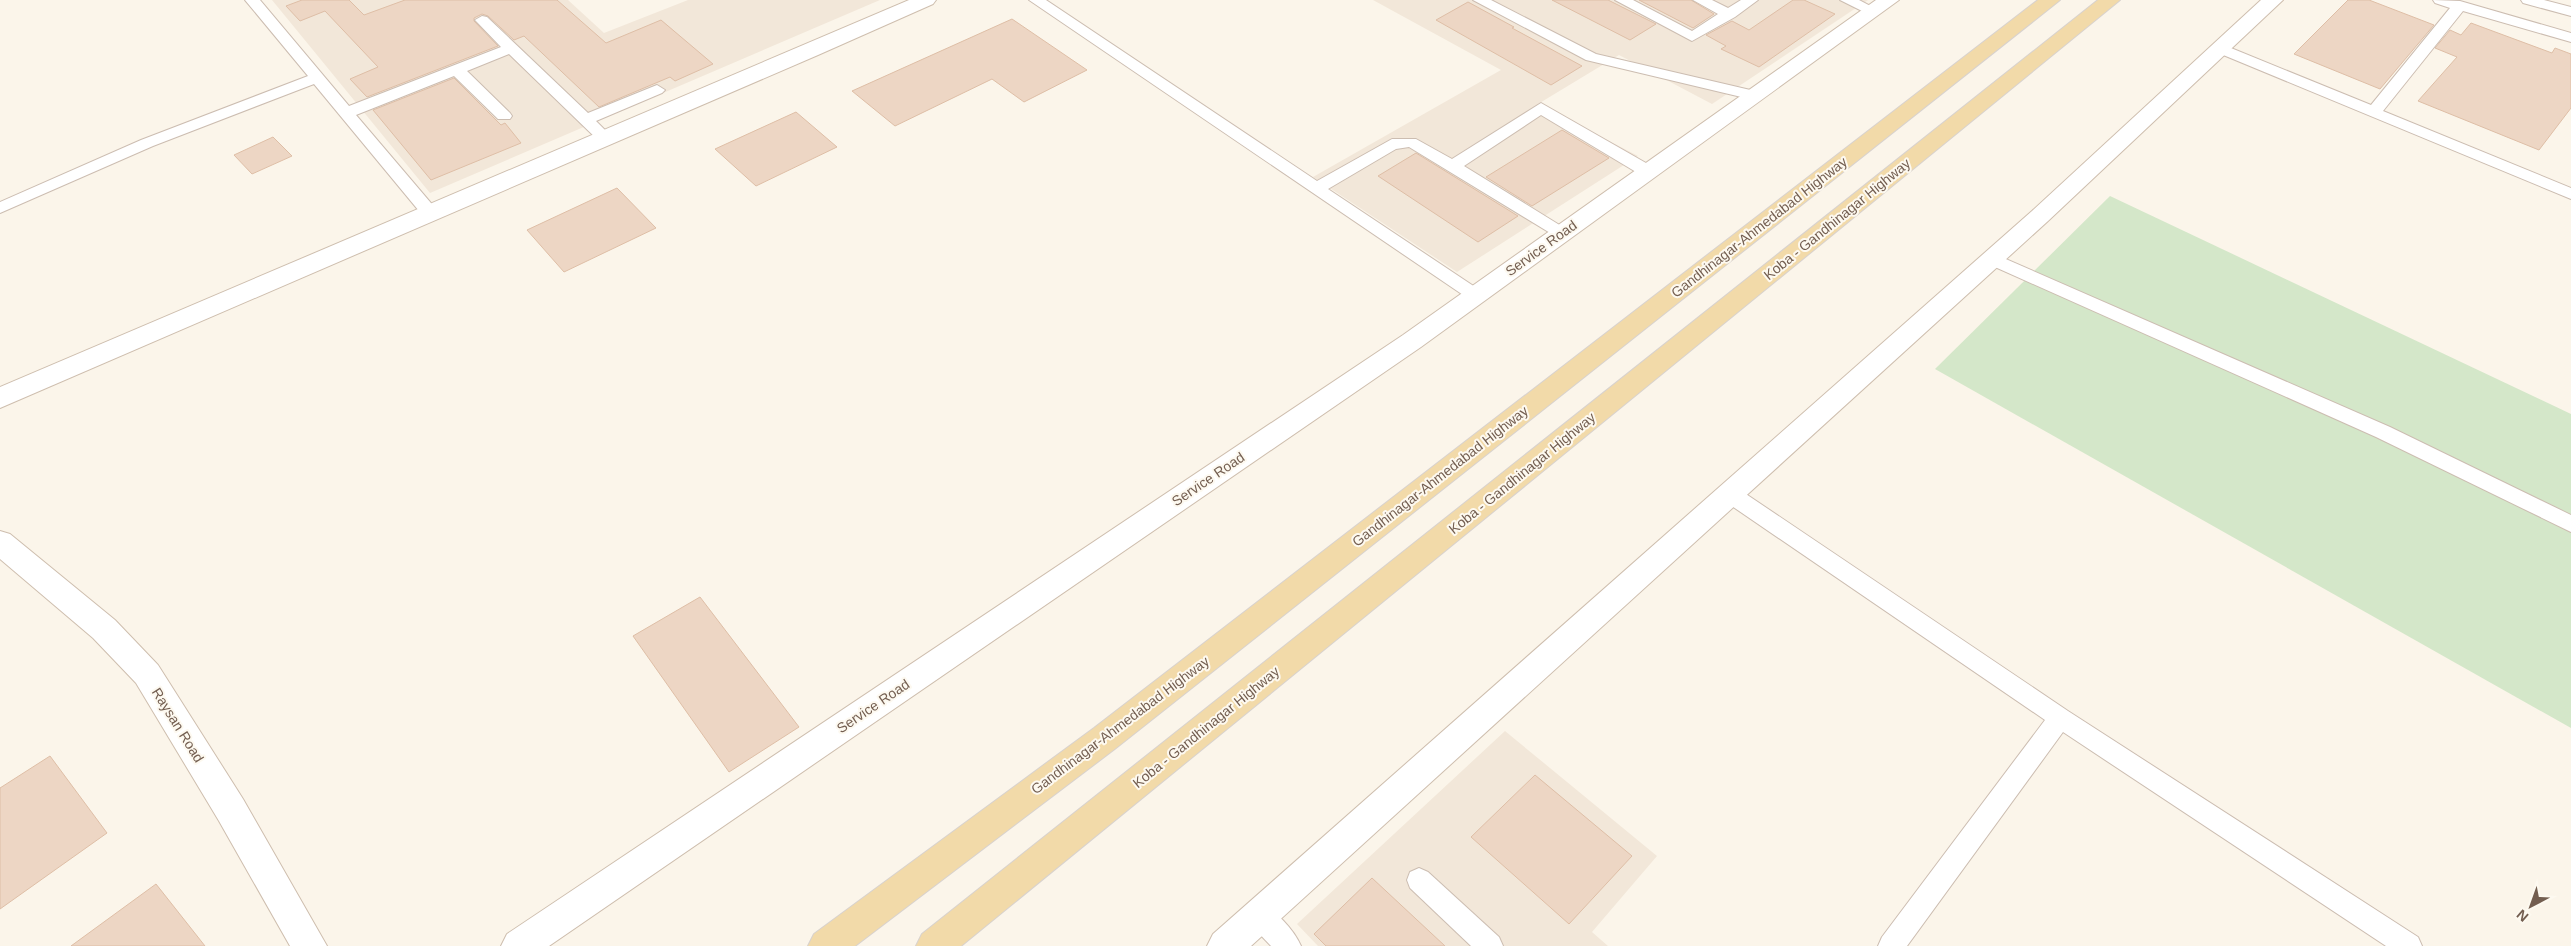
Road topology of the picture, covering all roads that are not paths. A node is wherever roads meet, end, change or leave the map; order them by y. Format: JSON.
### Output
{"nodes":[{"id":1,"x":252,"y":0,"type":"edge"},
{"id":2,"x":926,"y":0,"type":"edge"},
{"id":3,"x":1036,"y":0,"type":"edge"},
{"id":4,"x":1480,"y":0,"type":"edge"},
{"id":5,"x":1622,"y":0,"type":"edge"},
{"id":6,"x":1700,"y":0,"type":"edge"},
{"id":7,"x":1751,"y":0,"type":"edge"},
{"id":8,"x":1847,"y":0,"type":"edge"},
{"id":9,"x":2050,"y":0,"type":"edge"},
{"id":10,"x":2110,"y":0,"type":"edge"},
{"id":11,"x":2273,"y":0,"type":"edge"},
{"id":12,"x":2440,"y":0,"type":"edge"},
{"id":13,"x":2528,"y":0,"type":"edge"},
{"id":14,"x":2460,"y":5,"type":"junction"},
{"id":15,"x":1881,"y":6,"type":"edge"},
{"id":16,"x":2571,"y":12,"type":"edge"},
{"id":17,"x":1730,"y":14,"type":"junction"},
{"id":18,"x":482,"y":20,"type":"dead end"},
{"id":19,"x":2571,"y":38,"type":"edge"},
{"id":20,"x":512,"y":48,"type":"junction"},
{"id":21,"x":2220,"y":49,"type":"junction"},
{"id":22,"x":456,"y":69,"type":"junction"},
{"id":23,"x":317,"y":78,"type":"junction"},
{"id":24,"x":656,"y":90,"type":"dead end"},
{"id":25,"x":1754,"y":94,"type":"junction"},
{"id":26,"x":2374,"y":112,"type":"junction"},
{"id":27,"x":346,"y":113,"type":"junction"},
{"id":28,"x":504,"y":116,"type":"dead end"},
{"id":29,"x":586,"y":120,"type":"junction"},
{"id":30,"x":606,"y":139,"type":"junction"},
{"id":31,"x":1452,"y":166,"type":"junction"},
{"id":32,"x":1647,"y":171,"type":"junction"},
{"id":33,"x":1316,"y":188,"type":"junction"},
{"id":34,"x":2571,"y":194,"type":"edge"},
{"id":35,"x":0,"y":208,"type":"edge"},
{"id":36,"x":430,"y":213,"type":"junction"},
{"id":37,"x":1560,"y":234,"type":"junction"},
{"id":38,"x":1992,"y":259,"type":"junction"},
{"id":39,"x":1475,"y":294,"type":"junction"},
{"id":40,"x":0,"y":398,"type":"edge"},
{"id":41,"x":1730,"y":494,"type":"junction"},
{"id":42,"x":2571,"y":524,"type":"edge"},
{"id":43,"x":0,"y":542,"type":"edge"},
{"id":44,"x":2060,"y":718,"type":"junction"},
{"id":45,"x":1419,"y":880,"type":"dead end"},
{"id":46,"x":1260,"y":915,"type":"junction"},
{"id":47,"x":309,"y":946,"type":"edge"},
{"id":48,"x":519,"y":946,"type":"edge"},
{"id":49,"x":826,"y":946,"type":"edge"},
{"id":50,"x":934,"y":946,"type":"edge"},
{"id":51,"x":1225,"y":946,"type":"edge"},
{"id":52,"x":1288,"y":946,"type":"edge"},
{"id":53,"x":1490,"y":946,"type":"edge"},
{"id":54,"x":1891,"y":946,"type":"edge"},
{"id":55,"x":2409,"y":946,"type":"edge"}],
"edges":[{"from":1,"to":23,"type":"street"},
{"from":2,"to":30,"type":"street"},
{"from":3,"to":33,"type":"street"},
{"from":4,"to":25,"type":"street"},
{"from":5,"to":17,"type":"street"},
{"from":6,"to":17,"type":"street"},
{"from":7,"to":17,"type":"street"},
{"from":8,"to":15,"type":"street"},
{"from":9,"to":49,"type":"main road","name":"Gandhinagar-Ahmedabad Highway"},
{"from":10,"to":50,"type":"main road","name":"Koba - Gandhinagar Highway"},
{"from":11,"to":21,"type":"street"},
{"from":12,"to":14,"type":"street"},
{"from":13,"to":16,"type":"street"},
{"from":14,"to":19,"type":"street"},
{"from":14,"to":26,"type":"street"},
{"from":15,"to":25,"type":"street","name":"Service Road"},
{"from":18,"to":20,"type":"street"},
{"from":20,"to":22,"type":"street"},
{"from":20,"to":29,"type":"street"},
{"from":21,"to":26,"type":"street"},
{"from":21,"to":38,"type":"street"},
{"from":22,"to":27,"type":"street"},
{"from":22,"to":28,"type":"street"},
{"from":23,"to":27,"type":"street"},
{"from":23,"to":35,"type":"street"},
{"from":24,"to":29,"type":"street"},
{"from":25,"to":32,"type":"street","name":"Service Road"},
{"from":26,"to":34,"type":"street"},
{"from":27,"to":36,"type":"street"},
{"from":29,"to":30,"type":"street"},
{"from":30,"to":36,"type":"street"},
{"from":31,"to":32,"type":"street"},
{"from":31,"to":33,"type":"street"},
{"from":31,"to":37,"type":"street"},
{"from":32,"to":37,"type":"street","name":"Service Road"},
{"from":33,"to":39,"type":"street"},
{"from":36,"to":40,"type":"street"},
{"from":37,"to":39,"type":"street","name":"Service Road"},
{"from":38,"to":41,"type":"street"},
{"from":38,"to":42,"type":"street"},
{"from":39,"to":48,"type":"street","name":"Service Road"},
{"from":41,"to":44,"type":"street"},
{"from":41,"to":46,"type":"street"},
{"from":43,"to":47,"type":"street","name":"Raysan Road"},
{"from":44,"to":54,"type":"street"},
{"from":44,"to":55,"type":"street"},
{"from":45,"to":53,"type":"street"},
{"from":46,"to":51,"type":"street"},
{"from":46,"to":52,"type":"street"}]}
